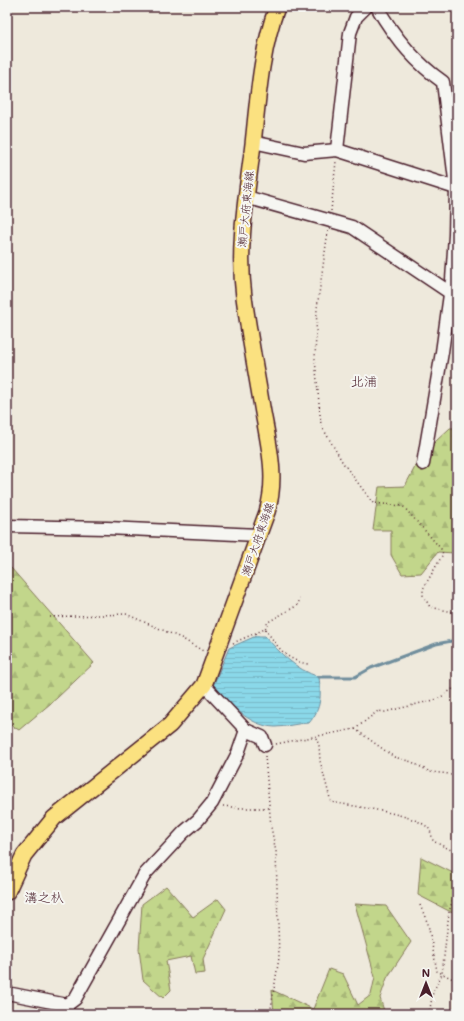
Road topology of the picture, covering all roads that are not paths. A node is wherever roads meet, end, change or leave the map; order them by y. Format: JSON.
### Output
{"nodes":[{"id":1,"x":277,"y":7,"type":"edge"},
{"id":2,"x":366,"y":7,"type":"edge"},
{"id":3,"x":378,"y":7,"type":"edge"},
{"id":4,"x":253,"y":142,"type":"junction"},
{"id":5,"x":337,"y":150,"type":"junction"},
{"id":6,"x":456,"y":188,"type":"junction"},
{"id":7,"x":246,"y":197,"type":"junction"},
{"id":8,"x":450,"y":292,"type":"junction"},
{"id":9,"x":423,"y":464,"type":"dead end"},
{"id":10,"x":7,"y":526,"type":"edge"},
{"id":11,"x":258,"y":535,"type":"junction"},
{"id":12,"x":204,"y":685,"type":"junction"},
{"id":13,"x":246,"y":730,"type":"junction"},
{"id":14,"x":265,"y":745,"type":"road end"},
{"id":15,"x":7,"y":892,"type":"edge"},
{"id":16,"x":7,"y":993,"type":"edge"},
{"id":17,"x":67,"y":1010,"type":"edge"}],
"edges":[{"from":1,"to":4,"type":"main road","name":"瀬戸大府東海線"},
{"from":2,"to":5,"type":"street"},
{"from":3,"to":6,"type":"street"},
{"from":4,"to":5,"type":"street"},
{"from":4,"to":7,"type":"main road","name":"瀬戸大府東海線"},
{"from":5,"to":6,"type":"street"},
{"from":6,"to":8,"type":"street"},
{"from":7,"to":8,"type":"street"},
{"from":7,"to":11,"type":"main road","name":"瀬戸大府東海線"},
{"from":8,"to":9,"type":"street"},
{"from":10,"to":11,"type":"street"},
{"from":11,"to":12,"type":"main road","name":"瀬戸大府東海線"},
{"from":12,"to":13,"type":"street"},
{"from":12,"to":15,"type":"main road","name":"瀬戸大府東海線"},
{"from":13,"to":14,"type":"street"},
{"from":13,"to":17,"type":"street"},
{"from":16,"to":17,"type":"street"}]}
